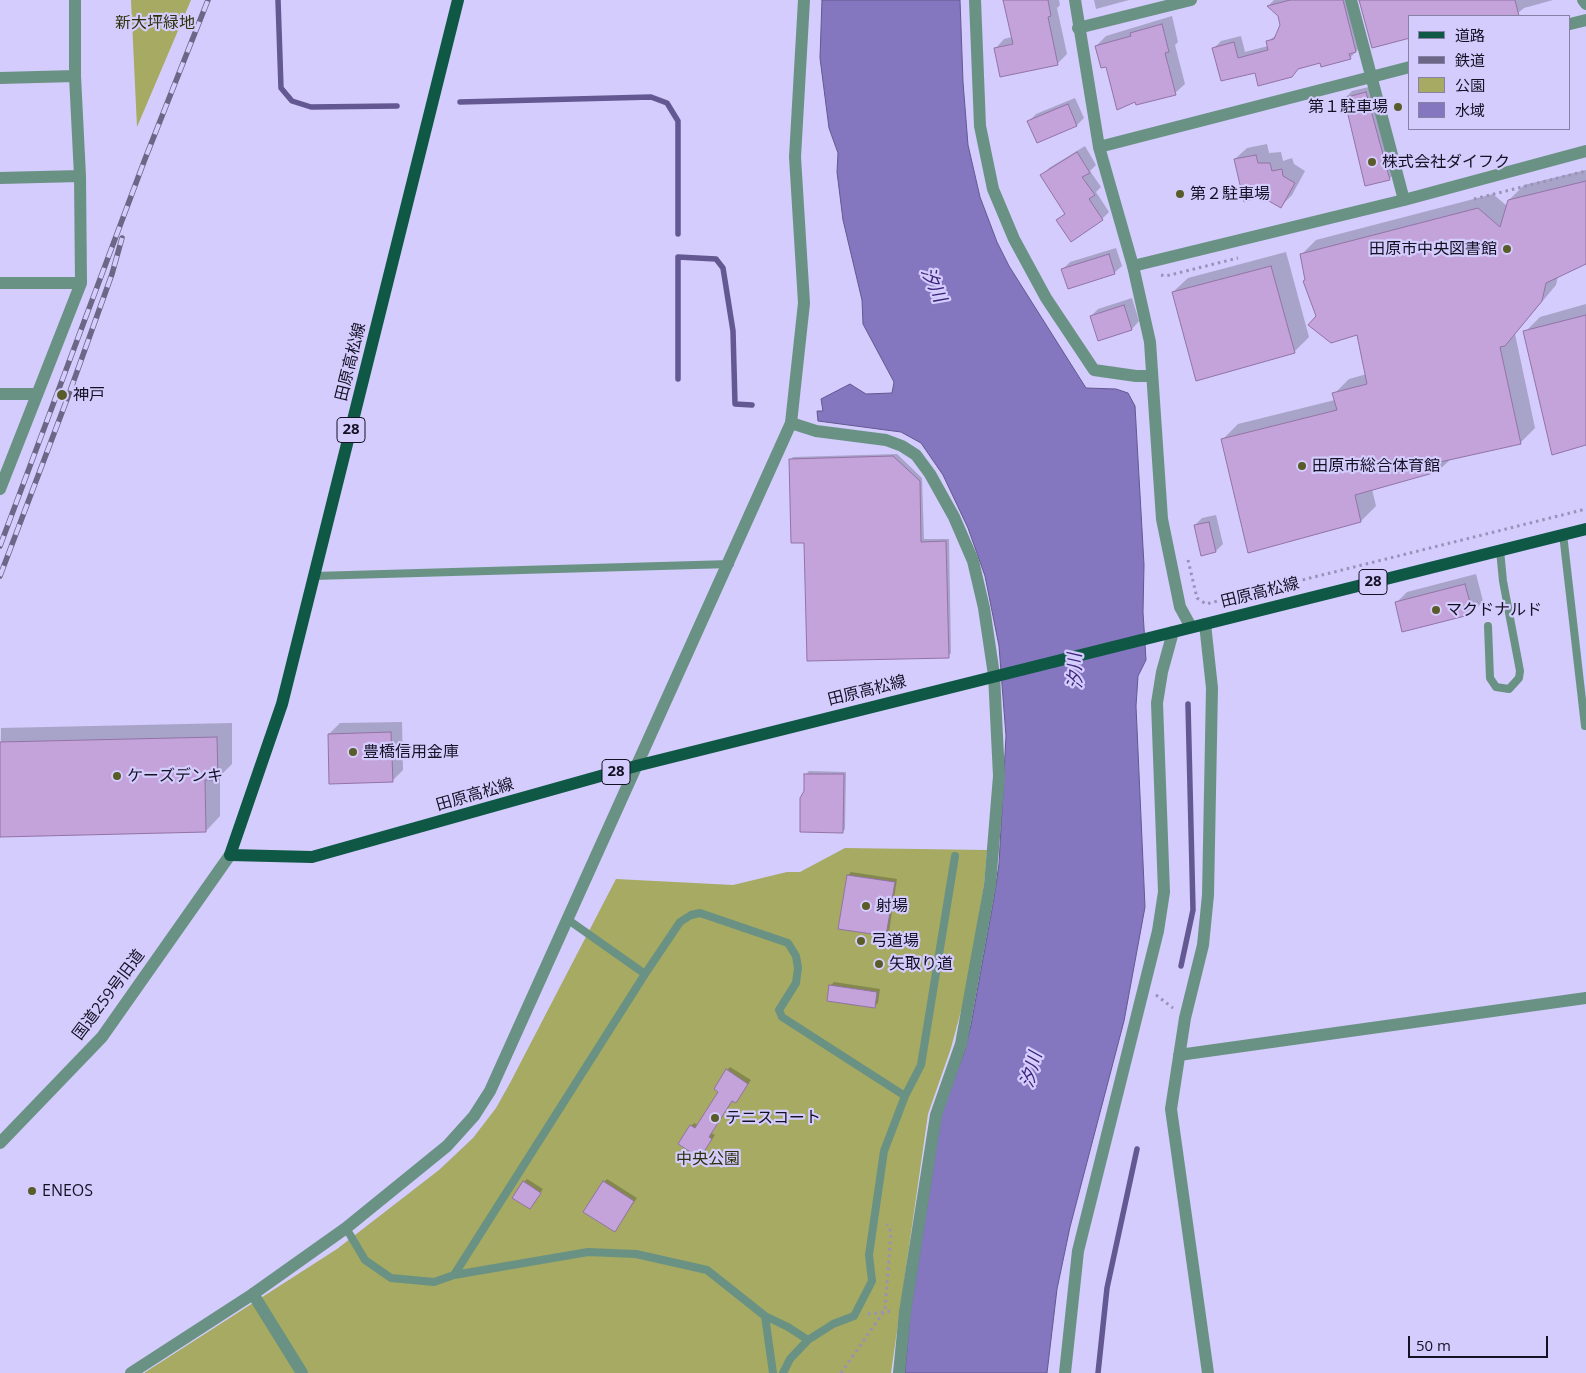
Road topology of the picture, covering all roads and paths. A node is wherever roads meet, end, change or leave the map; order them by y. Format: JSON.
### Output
{"nodes":[{"id":1,"x":75,"y":0,"type":"edge"},
{"id":2,"x":458,"y":0,"type":"edge"},
{"id":3,"x":804,"y":0,"type":"edge"},
{"id":4,"x":975,"y":0,"type":"edge"},
{"id":5,"x":1075,"y":0,"type":"edge"},
{"id":6,"x":1191,"y":0,"type":"edge"},
{"id":7,"x":1351,"y":0,"type":"edge"},
{"id":8,"x":1583,"y":0,"type":"edge"},
{"id":9,"x":1586,"y":4,"type":"edge"},
{"id":10,"x":1586,"y":20,"type":"edge"},
{"id":11,"x":1571,"y":24,"type":"edge"},
{"id":12,"x":1078,"y":28,"type":"junction"},
{"id":13,"x":1408,"y":68,"type":"edge"},
{"id":14,"x":75,"y":76,"type":"junction"},
{"id":15,"x":1371,"y":77,"type":"junction"},
{"id":16,"x":0,"y":78,"type":"edge"},
{"id":17,"x":1099,"y":147,"type":"junction"},
{"id":18,"x":1586,"y":151,"type":"edge"},
{"id":19,"x":1586,"y":171,"type":"edge"},
{"id":20,"x":80,"y":176,"type":"junction"},
{"id":21,"x":0,"y":178,"type":"edge"},
{"id":22,"x":1404,"y":200,"type":"junction"},
{"id":23,"x":1472,"y":200,"type":"dead end"},
{"id":24,"x":1243,"y":257,"type":"dead end"},
{"id":25,"x":1133,"y":266,"type":"junction"},
{"id":26,"x":1158,"y":274,"type":"dead end"},
{"id":27,"x":0,"y":283,"type":"edge"},
{"id":28,"x":81,"y":283,"type":"junction"},
{"id":29,"x":1151,"y":376,"type":"junction"},
{"id":30,"x":0,"y":394,"type":"edge"},
{"id":31,"x":37,"y":394,"type":"junction"},
{"id":32,"x":791,"y":423,"type":"junction"},
{"id":33,"x":0,"y":489,"type":"edge"},
{"id":34,"x":1586,"y":509,"type":"edge"},
{"id":35,"x":1586,"y":528,"type":"edge"},
{"id":36,"x":1563,"y":534,"type":"junction"},
{"id":37,"x":1500,"y":550,"type":"junction"},
{"id":38,"x":1187,"y":554,"type":"dead end"},
{"id":39,"x":730,"y":564,"type":"junction"},
{"id":40,"x":314,"y":576,"type":"junction"},
{"id":41,"x":1205,"y":624,"type":"junction"},
{"id":42,"x":1488,"y":626,"type":"dead end"},
{"id":43,"x":1191,"y":627,"type":"junction"},
{"id":44,"x":1173,"y":632,"type":"junction"},
{"id":45,"x":997,"y":675,"type":"junction"},
{"id":46,"x":1585,"y":726,"type":"edge"},
{"id":47,"x":636,"y":766,"type":"junction"},
{"id":48,"x":230,"y":855,"type":"junction"},
{"id":49,"x":955,"y":856,"type":"dead end"},
{"id":50,"x":567,"y":919,"type":"junction"},
{"id":51,"x":645,"y":974,"type":"junction"},
{"id":52,"x":1144,"y":985,"type":"junction"},
{"id":53,"x":1586,"y":998,"type":"edge"},
{"id":54,"x":1185,"y":1018,"type":"junction"},
{"id":55,"x":1179,"y":1055,"type":"junction"},
{"id":56,"x":905,"y":1096,"type":"junction"},
{"id":57,"x":0,"y":1143,"type":"edge"},
{"id":58,"x":346,"y":1228,"type":"junction"},
{"id":59,"x":454,"y":1275,"type":"junction"},
{"id":60,"x":253,"y":1294,"type":"junction"},
{"id":61,"x":905,"y":1312,"type":"junction"},
{"id":62,"x":765,"y":1316,"type":"junction"},
{"id":63,"x":854,"y":1316,"type":"junction"},
{"id":64,"x":808,"y":1340,"type":"junction"},
{"id":65,"x":131,"y":1373,"type":"edge"},
{"id":66,"x":302,"y":1373,"type":"edge"},
{"id":67,"x":773,"y":1373,"type":"edge"},
{"id":68,"x":783,"y":1373,"type":"edge"},
{"id":69,"x":899,"y":1373,"type":"edge"},
{"id":70,"x":1065,"y":1373,"type":"edge"},
{"id":71,"x":1208,"y":1373,"type":"edge"}],
"edges":[{"from":1,"to":14,"type":"street"},
{"from":2,"to":40,"type":"main road","name":"田原高松線","number":"28"},
{"from":3,"to":32,"type":"street"},
{"from":4,"to":29,"type":"street"},
{"from":5,"to":12,"type":"street"},
{"from":6,"to":12,"type":"street"},
{"from":7,"to":15,"type":"street"},
{"from":8,"to":9,"type":"street"},
{"from":10,"to":11,"type":"street"},
{"from":12,"to":17,"type":"street"},
{"from":13,"to":15,"type":"street"},
{"from":14,"to":16,"type":"street"},
{"from":14,"to":20,"type":"street"},
{"from":15,"to":17,"type":"street"},
{"from":15,"to":22,"type":"street"},
{"from":17,"to":25,"type":"street"},
{"from":18,"to":22,"type":"street"},
{"from":19,"to":23,"type":"path"},
{"from":20,"to":21,"type":"street"},
{"from":20,"to":28,"type":"street"},
{"from":22,"to":25,"type":"street"},
{"from":24,"to":26,"type":"path"},
{"from":25,"to":29,"type":"street"},
{"from":27,"to":28,"type":"street"},
{"from":28,"to":31,"type":"street"},
{"from":29,"to":43,"type":"street"},
{"from":30,"to":31,"type":"street"},
{"from":31,"to":33,"type":"street"},
{"from":32,"to":39,"type":"street"},
{"from":32,"to":45,"type":"street"},
{"from":34,"to":38,"type":"path"},
{"from":35,"to":36,"type":"main road","name":"田原高松線","number":"28"},
{"from":36,"to":37,"type":"main road","name":"田原高松線","number":"28"},
{"from":36,"to":46,"type":"lane"},
{"from":37,"to":41,"type":"main road","name":"田原高松線","number":"28"},
{"from":37,"to":42,"type":"lane"},
{"from":39,"to":40,"type":"lane"},
{"from":39,"to":47,"type":"street"},
{"from":40,"to":48,"type":"main road","name":"田原高松線","number":"28"},
{"from":41,"to":43,"type":"main road","name":"田原高松線","number":"28"},
{"from":41,"to":54,"type":"street"},
{"from":43,"to":44,"type":"main road","name":"田原高松線","number":"28"},
{"from":44,"to":45,"type":"main road","name":"田原高松線","number":"28"},
{"from":44,"to":52,"type":"street"},
{"from":45,"to":47,"type":"main road","name":"田原高松線","number":"28"},
{"from":45,"to":61,"type":"street"},
{"from":47,"to":48,"type":"main road","name":"田原高松線","number":"28"},
{"from":47,"to":50,"type":"street"},
{"from":48,"to":57,"type":"street","name":"国道259号旧道"},
{"from":49,"to":56,"type":"lane"},
{"from":50,"to":51,"type":"lane"},
{"from":50,"to":58,"type":"street"},
{"from":51,"to":56,"type":"lane"},
{"from":51,"to":59,"type":"lane"},
{"from":52,"to":54,"type":"path"},
{"from":52,"to":70,"type":"street"},
{"from":53,"to":55,"type":"street"},
{"from":54,"to":55,"type":"street"},
{"from":55,"to":71,"type":"street"},
{"from":56,"to":63,"type":"lane"},
{"from":58,"to":59,"type":"lane"},
{"from":58,"to":60,"type":"street"},
{"from":59,"to":62,"type":"lane"},
{"from":60,"to":65,"type":"street"},
{"from":60,"to":66,"type":"street"},
{"from":61,"to":63,"type":"path"},
{"from":61,"to":69,"type":"street"},
{"from":62,"to":64,"type":"lane"},
{"from":62,"to":67,"type":"lane"},
{"from":63,"to":64,"type":"lane"},
{"from":64,"to":68,"type":"lane"}]}
